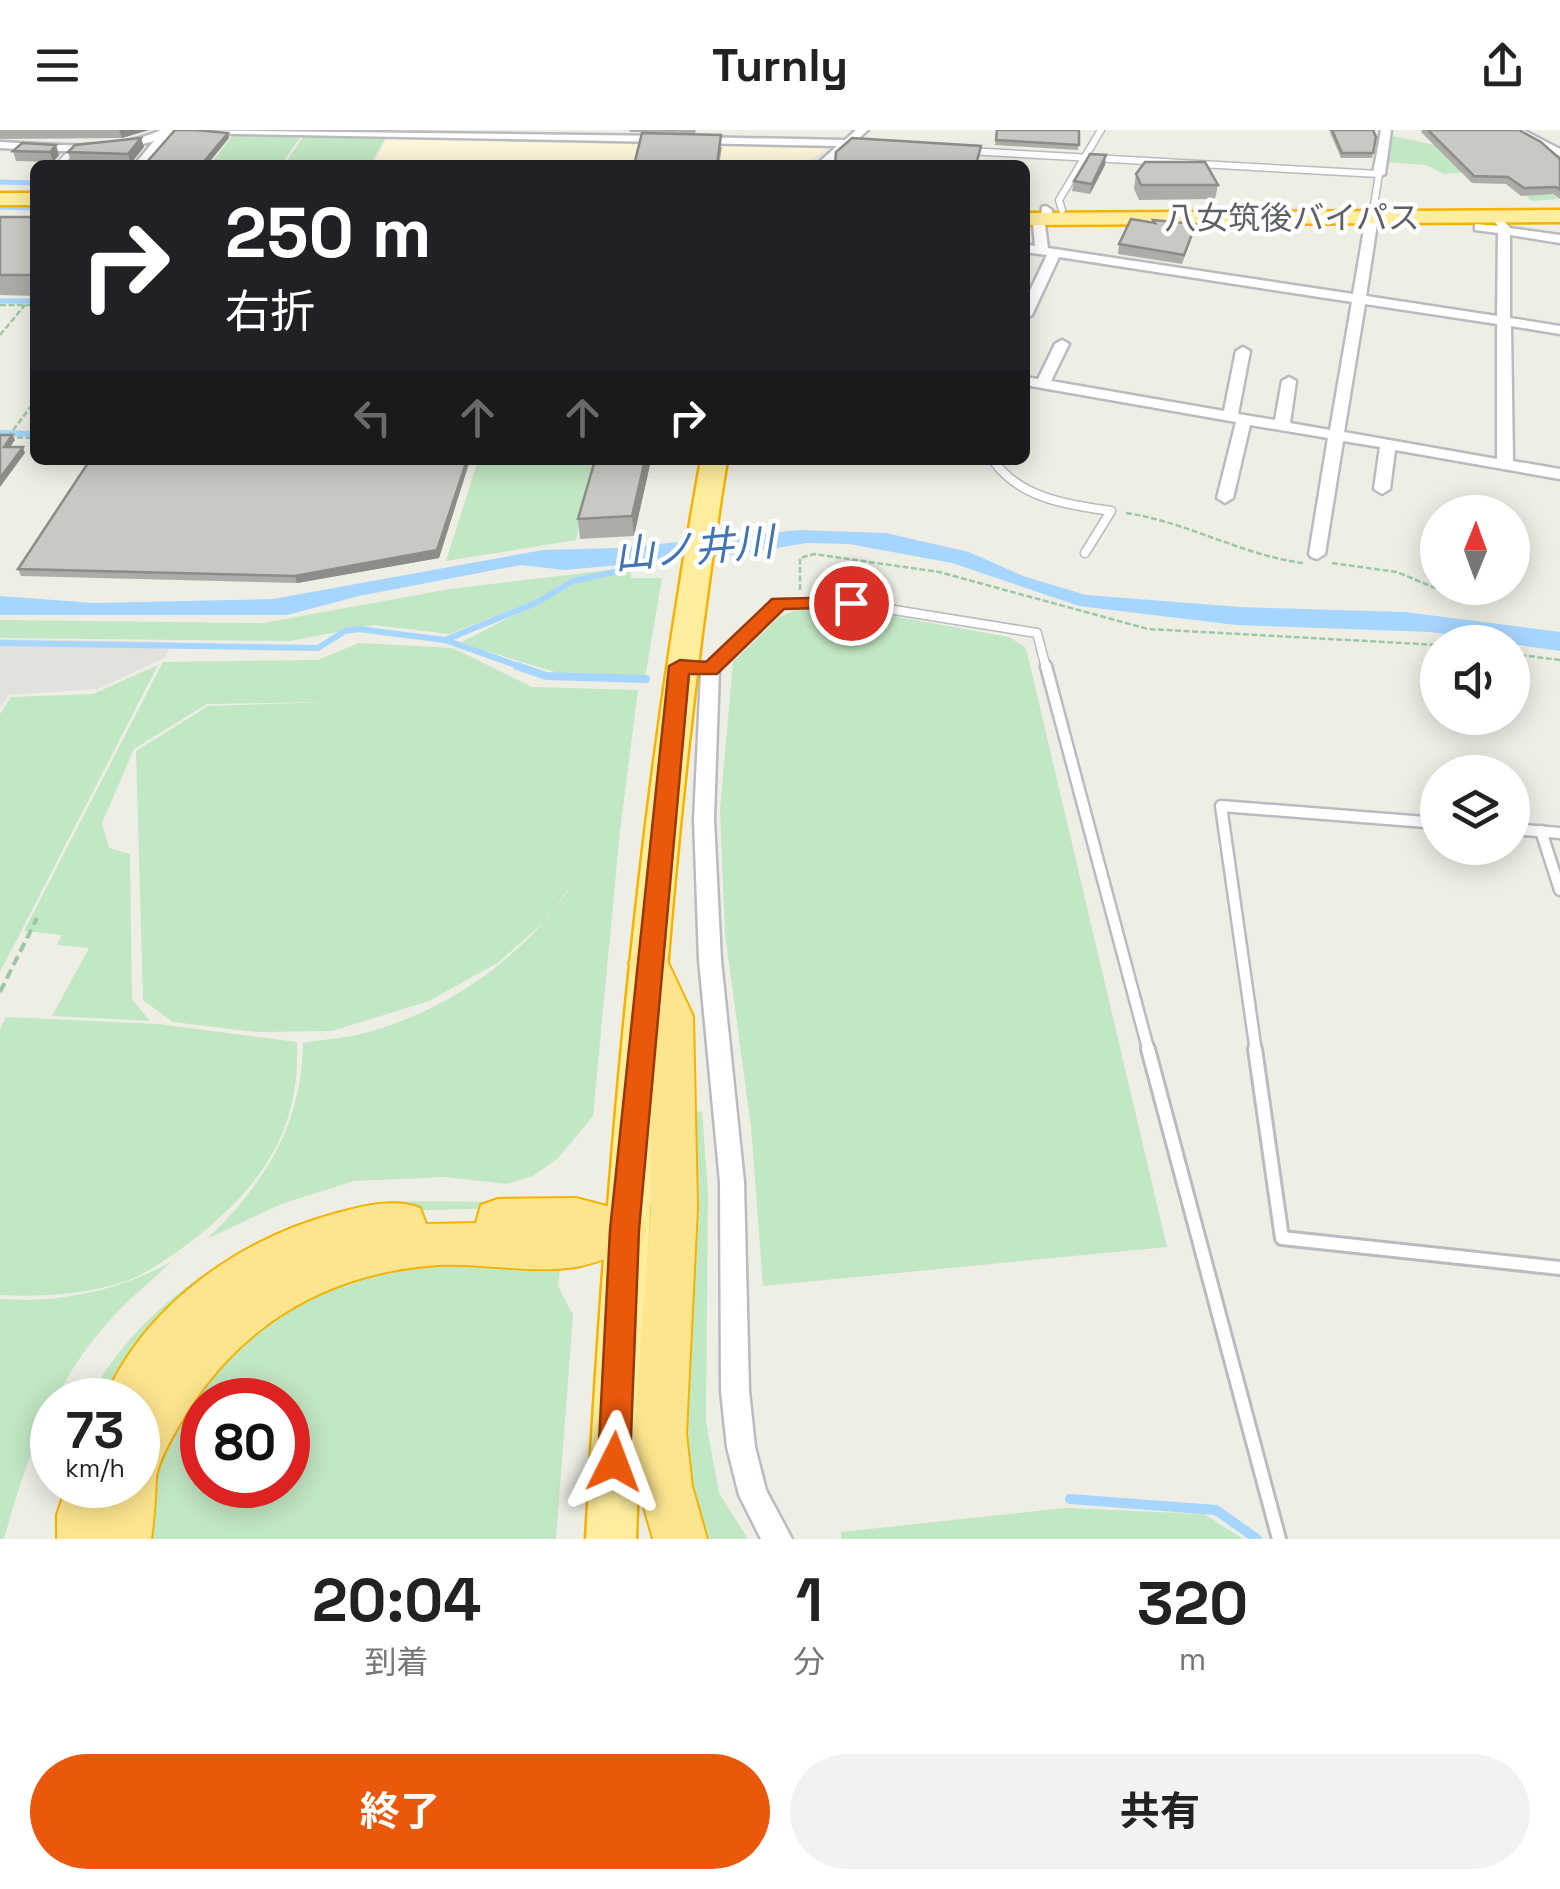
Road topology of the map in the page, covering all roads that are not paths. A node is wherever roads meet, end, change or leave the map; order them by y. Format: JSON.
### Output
{"nodes":[{"id":1,"x":171,"y":130,"type":"edge"},
{"id":2,"x":186,"y":130,"type":"edge"},
{"id":3,"x":863,"y":130,"type":"edge"},
{"id":4,"x":1101,"y":130,"type":"edge"},
{"id":5,"x":1386,"y":130,"type":"edge"},
{"id":6,"x":1441,"y":130,"type":"edge"},
{"id":7,"x":1472,"y":130,"type":"edge"},
{"id":8,"x":1514,"y":130,"type":"edge"},
{"id":9,"x":847,"y":143,"type":"junction"},
{"id":10,"x":0,"y":144,"type":"edge"},
{"id":11,"x":867,"y":144,"type":"edge"},
{"id":12,"x":74,"y":148,"type":"junction"},
{"id":13,"x":966,"y":150,"type":"edge"},
{"id":14,"x":1560,"y":154,"type":"edge"},
{"id":15,"x":1084,"y":158,"type":"junction"},
{"id":16,"x":63,"y":160,"type":"edge"},
{"id":17,"x":144,"y":160,"type":"edge"},
{"id":18,"x":828,"y":160,"type":"edge"},
{"id":19,"x":1379,"y":174,"type":"junction"},
{"id":20,"x":0,"y":191,"type":"edge"},
{"id":21,"x":30,"y":194,"type":"edge"},
{"id":22,"x":30,"y":194,"type":"edge"},
{"id":23,"x":0,"y":199,"type":"edge"},
{"id":24,"x":1374,"y":204,"type":"dead end"},
{"id":25,"x":1560,"y":213,"type":"edge"},
{"id":26,"x":1041,"y":214,"type":"edge"},
{"id":27,"x":1371,"y":224,"type":"dead end"},
{"id":28,"x":1493,"y":224,"type":"junction"},
{"id":29,"x":1560,"y":238,"type":"edge"},
{"id":30,"x":1030,"y":249,"type":"edge"},
{"id":31,"x":1049,"y":251,"type":"junction"},
{"id":32,"x":1360,"y":299,"type":"junction"},
{"id":33,"x":1030,"y":302,"type":"edge"},
{"id":34,"x":1502,"y":321,"type":"junction"},
{"id":35,"x":1560,"y":330,"type":"edge"},
{"id":36,"x":1062,"y":344,"type":"dead end"},
{"id":37,"x":1243,"y":351,"type":"dead end"},
{"id":38,"x":1289,"y":380,"type":"dead end"},
{"id":39,"x":1030,"y":381,"type":"edge"},
{"id":40,"x":1042,"y":384,"type":"junction"},
{"id":41,"x":1237,"y":418,"type":"junction"},
{"id":42,"x":1282,"y":426,"type":"junction"},
{"id":43,"x":1338,"y":436,"type":"junction"},
{"id":44,"x":1388,"y":444,"type":"junction"},
{"id":45,"x":713,"y":465,"type":"edge"},
{"id":46,"x":996,"y":465,"type":"edge"},
{"id":47,"x":1505,"y":465,"type":"junction"},
{"id":48,"x":1560,"y":474,"type":"edge"},
{"id":49,"x":1382,"y":489,"type":"dead end"},
{"id":50,"x":1224,"y":498,"type":"dead end"},
{"id":51,"x":1085,"y":554,"type":"dead end"},
{"id":52,"x":1319,"y":559,"type":"road end"},
{"id":53,"x":695,"y":668,"type":"junction"},
{"id":54,"x":1420,"y":822,"type":"edge"},
{"id":55,"x":1530,"y":830,"type":"edge"},
{"id":56,"x":1541,"y":831,"type":"junction"},
{"id":57,"x":1560,"y":833,"type":"edge"},
{"id":58,"x":1560,"y":890,"type":"edge"},
{"id":59,"x":649,"y":963,"type":"junction"},
{"id":60,"x":624,"y":1230,"type":"junction"},
{"id":61,"x":1560,"y":1268,"type":"edge"},
{"id":62,"x":143,"y":1378,"type":"edge"},
{"id":63,"x":160,"y":1405,"type":"edge"},
{"id":64,"x":86,"y":1508,"type":"edge"},
{"id":65,"x":129,"y":1508,"type":"edge"},
{"id":66,"x":84,"y":1539,"type":"edge"},
{"id":67,"x":124,"y":1539,"type":"edge"},
{"id":68,"x":611,"y":1539,"type":"edge"},
{"id":69,"x":680,"y":1539,"type":"edge"},
{"id":70,"x":777,"y":1539,"type":"edge"},
{"id":71,"x":1279,"y":1539,"type":"edge"}],
"edges":[{"from":1,"to":12,"type":"street"},
{"from":1,"to":17,"type":"street"},
{"from":2,"to":9,"type":"street"},
{"from":3,"to":9,"type":"street"},
{"from":4,"to":15,"type":"lane"},
{"from":5,"to":19,"type":"street"},
{"from":6,"to":7,"type":"street"},
{"from":8,"to":14,"type":"street"},
{"from":9,"to":11,"type":"lane"},
{"from":9,"to":18,"type":"street"},
{"from":10,"to":12,"type":"street"},
{"from":12,"to":16,"type":"lane"},
{"from":13,"to":15,"type":"lane"},
{"from":15,"to":19,"type":"lane"},
{"from":15,"to":26,"type":"lane"},
{"from":19,"to":24,"type":"lane"},
{"from":20,"to":21,"type":"highway"},
{"from":22,"to":23,"type":"highway"},
{"from":25,"to":26,"type":"highway","name":"八女筑後バイパス"},
{"from":25,"to":28,"type":"highway","name":"八女筑後バイパス"},
{"from":26,"to":28,"type":"highway","name":"八女筑後バイパス"},
{"from":26,"to":31,"type":"street"},
{"from":27,"to":32,"type":"street"},
{"from":28,"to":29,"type":"street"},
{"from":28,"to":34,"type":"street"},
{"from":30,"to":31,"type":"street"},
{"from":31,"to":32,"type":"street"},
{"from":31,"to":33,"type":"street"},
{"from":32,"to":34,"type":"street"},
{"from":32,"to":43,"type":"street"},
{"from":34,"to":35,"type":"street"},
{"from":34,"to":47,"type":"street"},
{"from":36,"to":40,"type":"street"},
{"from":37,"to":41,"type":"street"},
{"from":38,"to":42,"type":"street"},
{"from":39,"to":40,"type":"street"},
{"from":40,"to":41,"type":"street"},
{"from":41,"to":42,"type":"street"},
{"from":41,"to":50,"type":"street"},
{"from":42,"to":43,"type":"street"},
{"from":43,"to":44,"type":"street"},
{"from":43,"to":52,"type":"street"},
{"from":44,"to":47,"type":"street"},
{"from":44,"to":49,"type":"street"},
{"from":45,"to":53,"type":"highway"},
{"from":46,"to":51,"type":"lane"},
{"from":47,"to":48,"type":"street"},
{"from":53,"to":59,"type":"highway"},
{"from":53,"to":70,"type":"street"},
{"from":53,"to":71,"type":"lane"},
{"from":54,"to":61,"type":"lane"},
{"from":55,"to":56,"type":"lane"},
{"from":56,"to":57,"type":"lane"},
{"from":56,"to":58,"type":"lane"},
{"from":59,"to":60,"type":"highway"},
{"from":59,"to":69,"type":"highway"},
{"from":60,"to":62,"type":"highway"},
{"from":60,"to":63,"type":"highway"},
{"from":60,"to":68,"type":"highway"},
{"from":64,"to":66,"type":"highway"},
{"from":65,"to":67,"type":"highway"}]}
